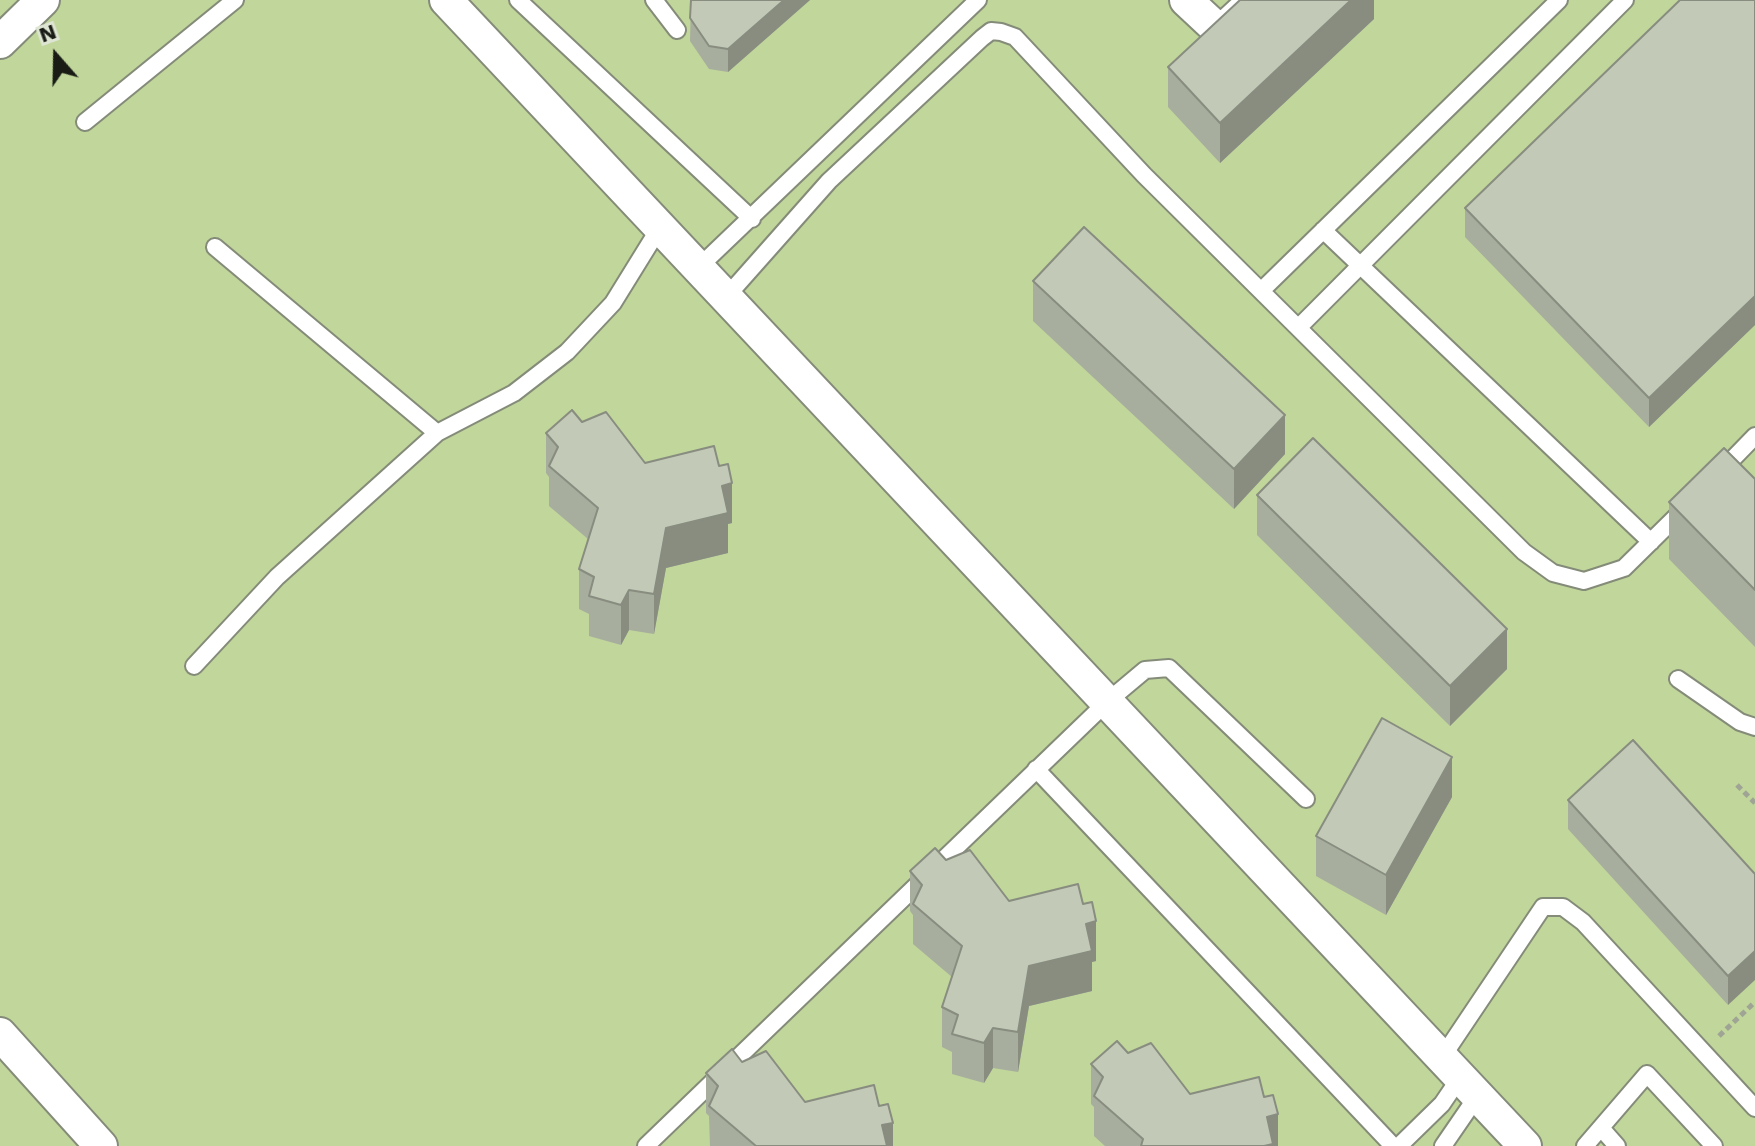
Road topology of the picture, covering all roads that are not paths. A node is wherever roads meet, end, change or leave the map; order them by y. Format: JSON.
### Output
{"nodes":[{"id":1,"x":43,"y":0,"type":"edge"},
{"id":2,"x":235,"y":0,"type":"edge"},
{"id":3,"x":446,"y":0,"type":"edge"},
{"id":4,"x":518,"y":0,"type":"edge"},
{"id":5,"x":654,"y":0,"type":"edge"},
{"id":6,"x":978,"y":0,"type":"edge"},
{"id":7,"x":1186,"y":0,"type":"edge"},
{"id":8,"x":1255,"y":0,"type":"edge"},
{"id":9,"x":1559,"y":0,"type":"edge"},
{"id":10,"x":1625,"y":0,"type":"edge"},
{"id":11,"x":677,"y":30,"type":"dead end"},
{"id":12,"x":0,"y":42,"type":"edge"},
{"id":13,"x":85,"y":122,"type":"dead end"},
{"id":14,"x":752,"y":219,"type":"junction"},
{"id":15,"x":660,"y":227,"type":"junction"},
{"id":16,"x":1323,"y":230,"type":"junction"},
{"id":17,"x":215,"y":247,"type":"dead end"},
{"id":18,"x":1361,"y":265,"type":"junction"},
{"id":19,"x":699,"y":267,"type":"junction"},
{"id":20,"x":1263,"y":289,"type":"junction"},
{"id":21,"x":727,"y":296,"type":"junction"},
{"id":22,"x":1300,"y":326,"type":"junction"},
{"id":23,"x":437,"y":433,"type":"junction"},
{"id":24,"x":1755,"y":436,"type":"edge"},
{"id":25,"x":1651,"y":542,"type":"junction"},
{"id":26,"x":194,"y":666,"type":"dead end"},
{"id":27,"x":1678,"y":679,"type":"dead end"},
{"id":28,"x":1108,"y":701,"type":"junction"},
{"id":29,"x":1755,"y":727,"type":"edge"},
{"id":30,"x":1036,"y":769,"type":"junction"},
{"id":31,"x":1306,"y":799,"type":"dead end"},
{"id":32,"x":0,"y":1034,"type":"edge"},
{"id":33,"x":1461,"y":1076,"type":"junction"},
{"id":34,"x":1755,"y":1108,"type":"edge"},
{"id":35,"x":1602,"y":1129,"type":"junction"},
{"id":36,"x":101,"y":1146,"type":"edge"},
{"id":37,"x":646,"y":1146,"type":"edge"},
{"id":38,"x":1393,"y":1146,"type":"edge"},
{"id":39,"x":1399,"y":1146,"type":"edge"},
{"id":40,"x":1443,"y":1146,"type":"edge"},
{"id":41,"x":1525,"y":1146,"type":"edge"},
{"id":42,"x":1585,"y":1146,"type":"edge"},
{"id":43,"x":1617,"y":1146,"type":"edge"},
{"id":44,"x":1714,"y":1146,"type":"edge"}],
"edges":[{"from":1,"to":12,"type":"street"},
{"from":2,"to":13,"type":"lane"},
{"from":3,"to":15,"type":"street"},
{"from":4,"to":14,"type":"lane"},
{"from":5,"to":11,"type":"lane"},
{"from":6,"to":14,"type":"lane"},
{"from":7,"to":8,"type":"street"},
{"from":9,"to":16,"type":"lane"},
{"from":10,"to":18,"type":"lane"},
{"from":14,"to":19,"type":"lane"},
{"from":15,"to":19,"type":"street"},
{"from":15,"to":23,"type":"lane"},
{"from":16,"to":18,"type":"lane"},
{"from":16,"to":20,"type":"lane"},
{"from":17,"to":23,"type":"lane"},
{"from":18,"to":22,"type":"lane"},
{"from":18,"to":25,"type":"lane"},
{"from":19,"to":21,"type":"street"},
{"from":20,"to":21,"type":"lane"},
{"from":20,"to":22,"type":"lane"},
{"from":21,"to":28,"type":"street"},
{"from":22,"to":25,"type":"lane"},
{"from":23,"to":26,"type":"lane"},
{"from":24,"to":25,"type":"lane"},
{"from":27,"to":29,"type":"lane"},
{"from":28,"to":30,"type":"lane"},
{"from":28,"to":31,"type":"lane"},
{"from":28,"to":33,"type":"street"},
{"from":30,"to":37,"type":"lane"},
{"from":30,"to":38,"type":"lane"},
{"from":32,"to":36,"type":"street"},
{"from":33,"to":34,"type":"lane"},
{"from":33,"to":39,"type":"lane"},
{"from":33,"to":40,"type":"lane"},
{"from":33,"to":41,"type":"street"},
{"from":35,"to":42,"type":"lane"},
{"from":35,"to":43,"type":"lane"},
{"from":35,"to":44,"type":"lane"}]}
